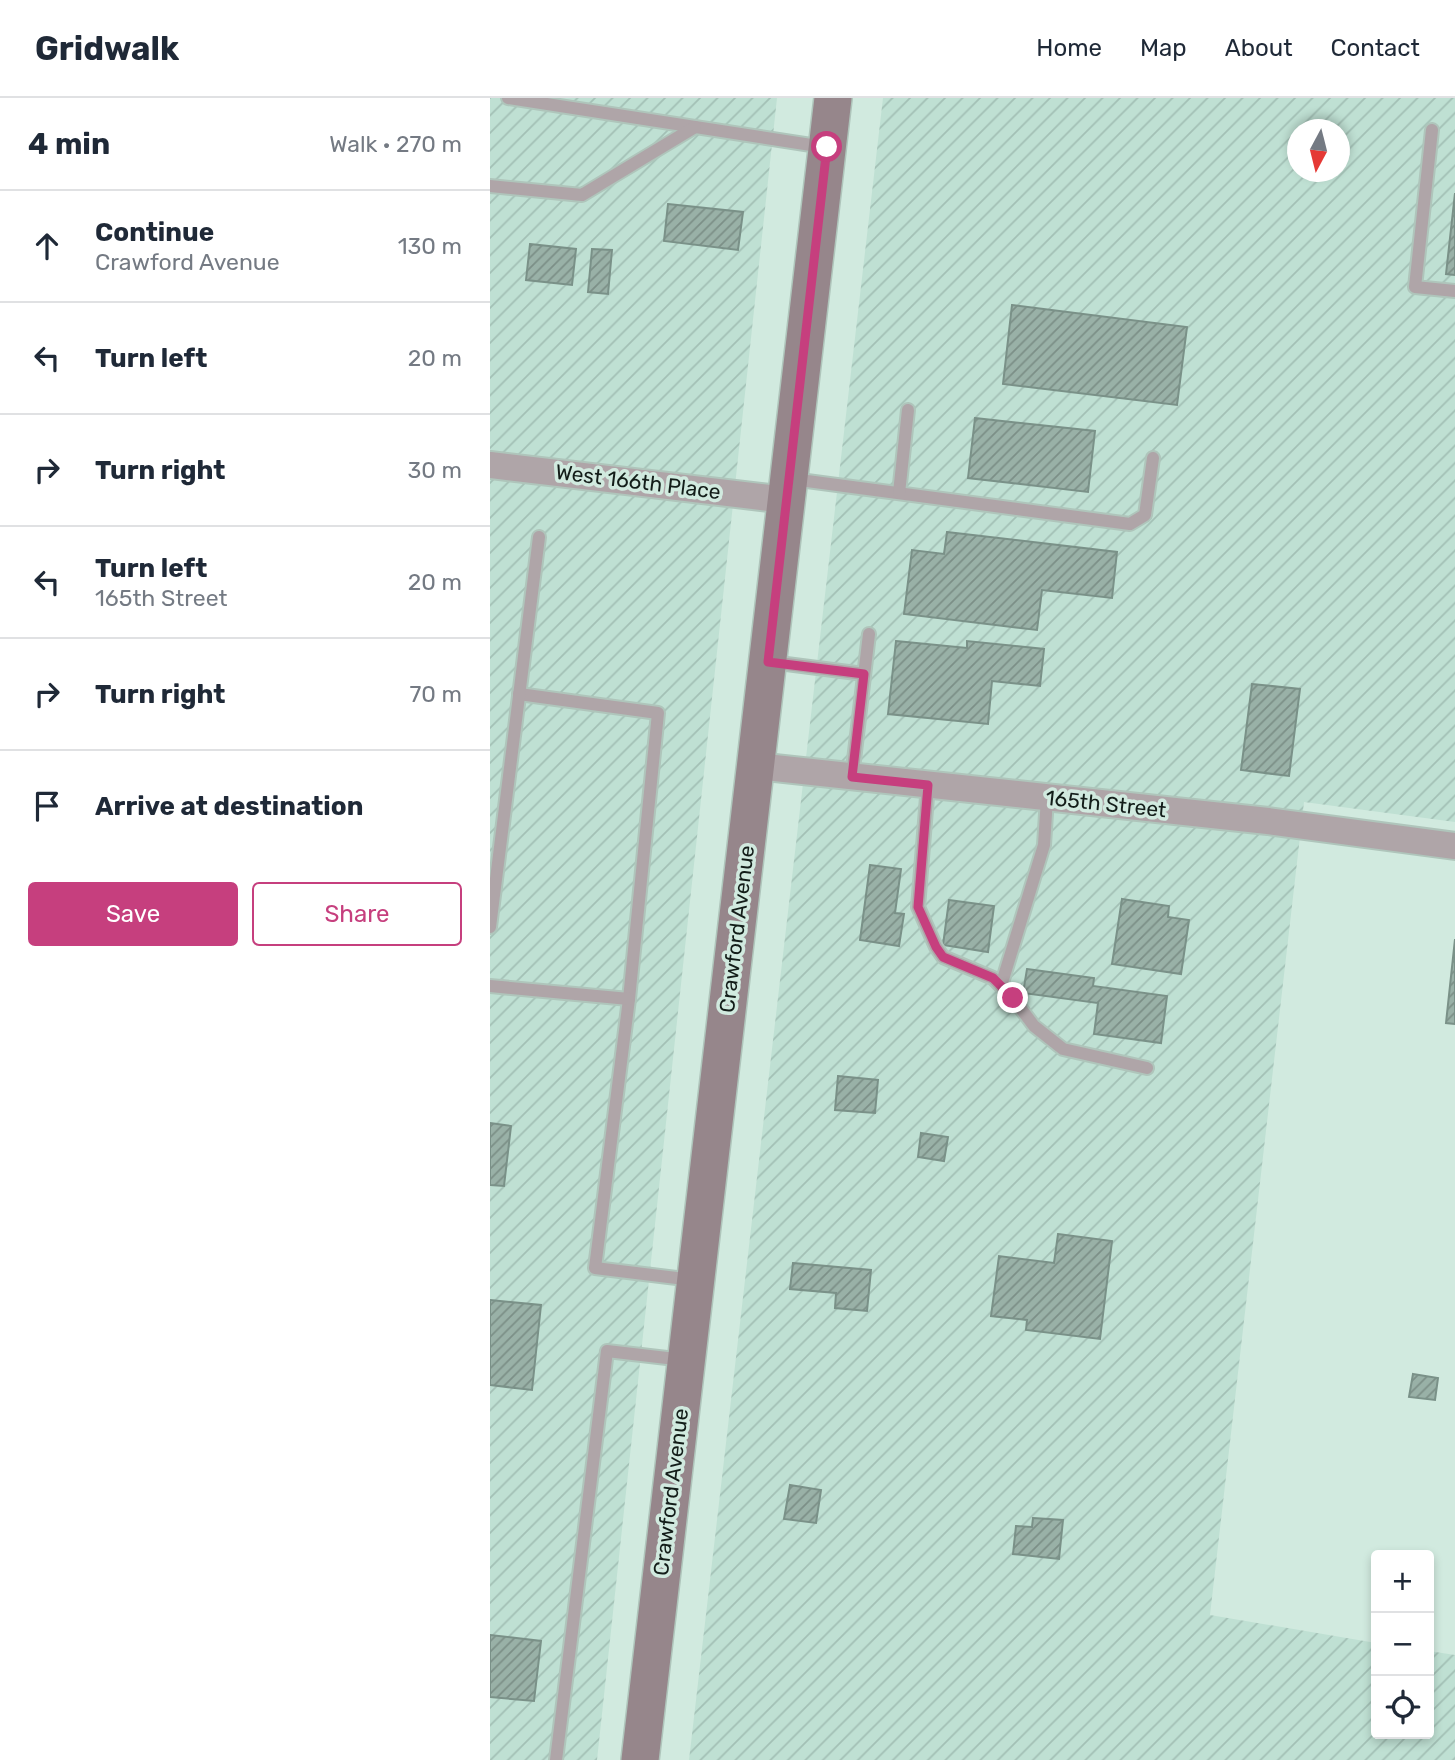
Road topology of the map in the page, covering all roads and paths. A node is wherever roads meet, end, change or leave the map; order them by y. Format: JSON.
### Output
{"nodes":[{"id":1,"x":508,"y":98,"type":"edge"},
{"id":2,"x":833,"y":98,"type":"edge"},
{"id":3,"x":695,"y":127,"type":"junction"},
{"id":4,"x":1432,"y":130,"type":"dead end"},
{"id":5,"x":827,"y":147,"type":"junction"},
{"id":6,"x":490,"y":186,"type":"edge"},
{"id":7,"x":1455,"y":291,"type":"edge"},
{"id":8,"x":908,"y":410,"type":"dead end"},
{"id":9,"x":1153,"y":458,"type":"dead end"},
{"id":10,"x":490,"y":465,"type":"edge"},
{"id":11,"x":788,"y":489,"type":"junction"},
{"id":12,"x":899,"y":493,"type":"junction"},
{"id":13,"x":539,"y":537,"type":"dead end"},
{"id":14,"x":869,"y":634,"type":"dead end"},
{"id":15,"x":768,"y":662,"type":"junction"},
{"id":16,"x":864,"y":674,"type":"junction"},
{"id":17,"x":519,"y":694,"type":"junction"},
{"id":18,"x":756,"y":766,"type":"junction"},
{"id":19,"x":852,"y":777,"type":"junction"},
{"id":20,"x":928,"y":785,"type":"junction"},
{"id":21,"x":1047,"y":798,"type":"junction"},
{"id":22,"x":1455,"y":846,"type":"edge"},
{"id":23,"x":490,"y":926,"type":"edge"},
{"id":24,"x":490,"y":986,"type":"edge"},
{"id":25,"x":1001,"y":986,"type":"junction"},
{"id":26,"x":629,"y":999,"type":"junction"},
{"id":27,"x":1147,"y":1068,"type":"dead end"},
{"id":28,"x":696,"y":1280,"type":"junction"},
{"id":29,"x":687,"y":1360,"type":"junction"},
{"id":30,"x":557,"y":1760,"type":"edge"},
{"id":31,"x":640,"y":1760,"type":"edge"}],
"edges":[{"from":1,"to":3,"type":"lane"},
{"from":2,"to":5,"type":"main road","name":"Crawford Avenue"},
{"from":3,"to":5,"type":"lane"},
{"from":3,"to":6,"type":"lane"},
{"from":4,"to":7,"type":"lane"},
{"from":5,"to":11,"type":"main road","name":"Crawford Avenue"},
{"from":8,"to":12,"type":"lane"},
{"from":9,"to":12,"type":"lane"},
{"from":10,"to":11,"type":"street","name":"West 166th Place"},
{"from":11,"to":12,"type":"lane"},
{"from":11,"to":15,"type":"main road","name":"Crawford Avenue"},
{"from":13,"to":17,"type":"lane"},
{"from":14,"to":16,"type":"lane"},
{"from":15,"to":16,"type":"lane"},
{"from":15,"to":18,"type":"main road","name":"Crawford Avenue"},
{"from":16,"to":19,"type":"lane"},
{"from":17,"to":23,"type":"lane"},
{"from":17,"to":26,"type":"lane"},
{"from":18,"to":19,"type":"street","name":"165th Street"},
{"from":18,"to":28,"type":"main road","name":"Crawford Avenue"},
{"from":19,"to":20,"type":"street","name":"165th Street"},
{"from":20,"to":21,"type":"street","name":"165th Street"},
{"from":20,"to":25,"type":"lane"},
{"from":21,"to":22,"type":"street","name":"165th Street"},
{"from":21,"to":25,"type":"lane"},
{"from":24,"to":26,"type":"lane"},
{"from":25,"to":27,"type":"lane"},
{"from":26,"to":28,"type":"lane"},
{"from":28,"to":29,"type":"main road","name":"Crawford Avenue"},
{"from":29,"to":30,"type":"lane"},
{"from":29,"to":31,"type":"main road","name":"Crawford Avenue"}]}
